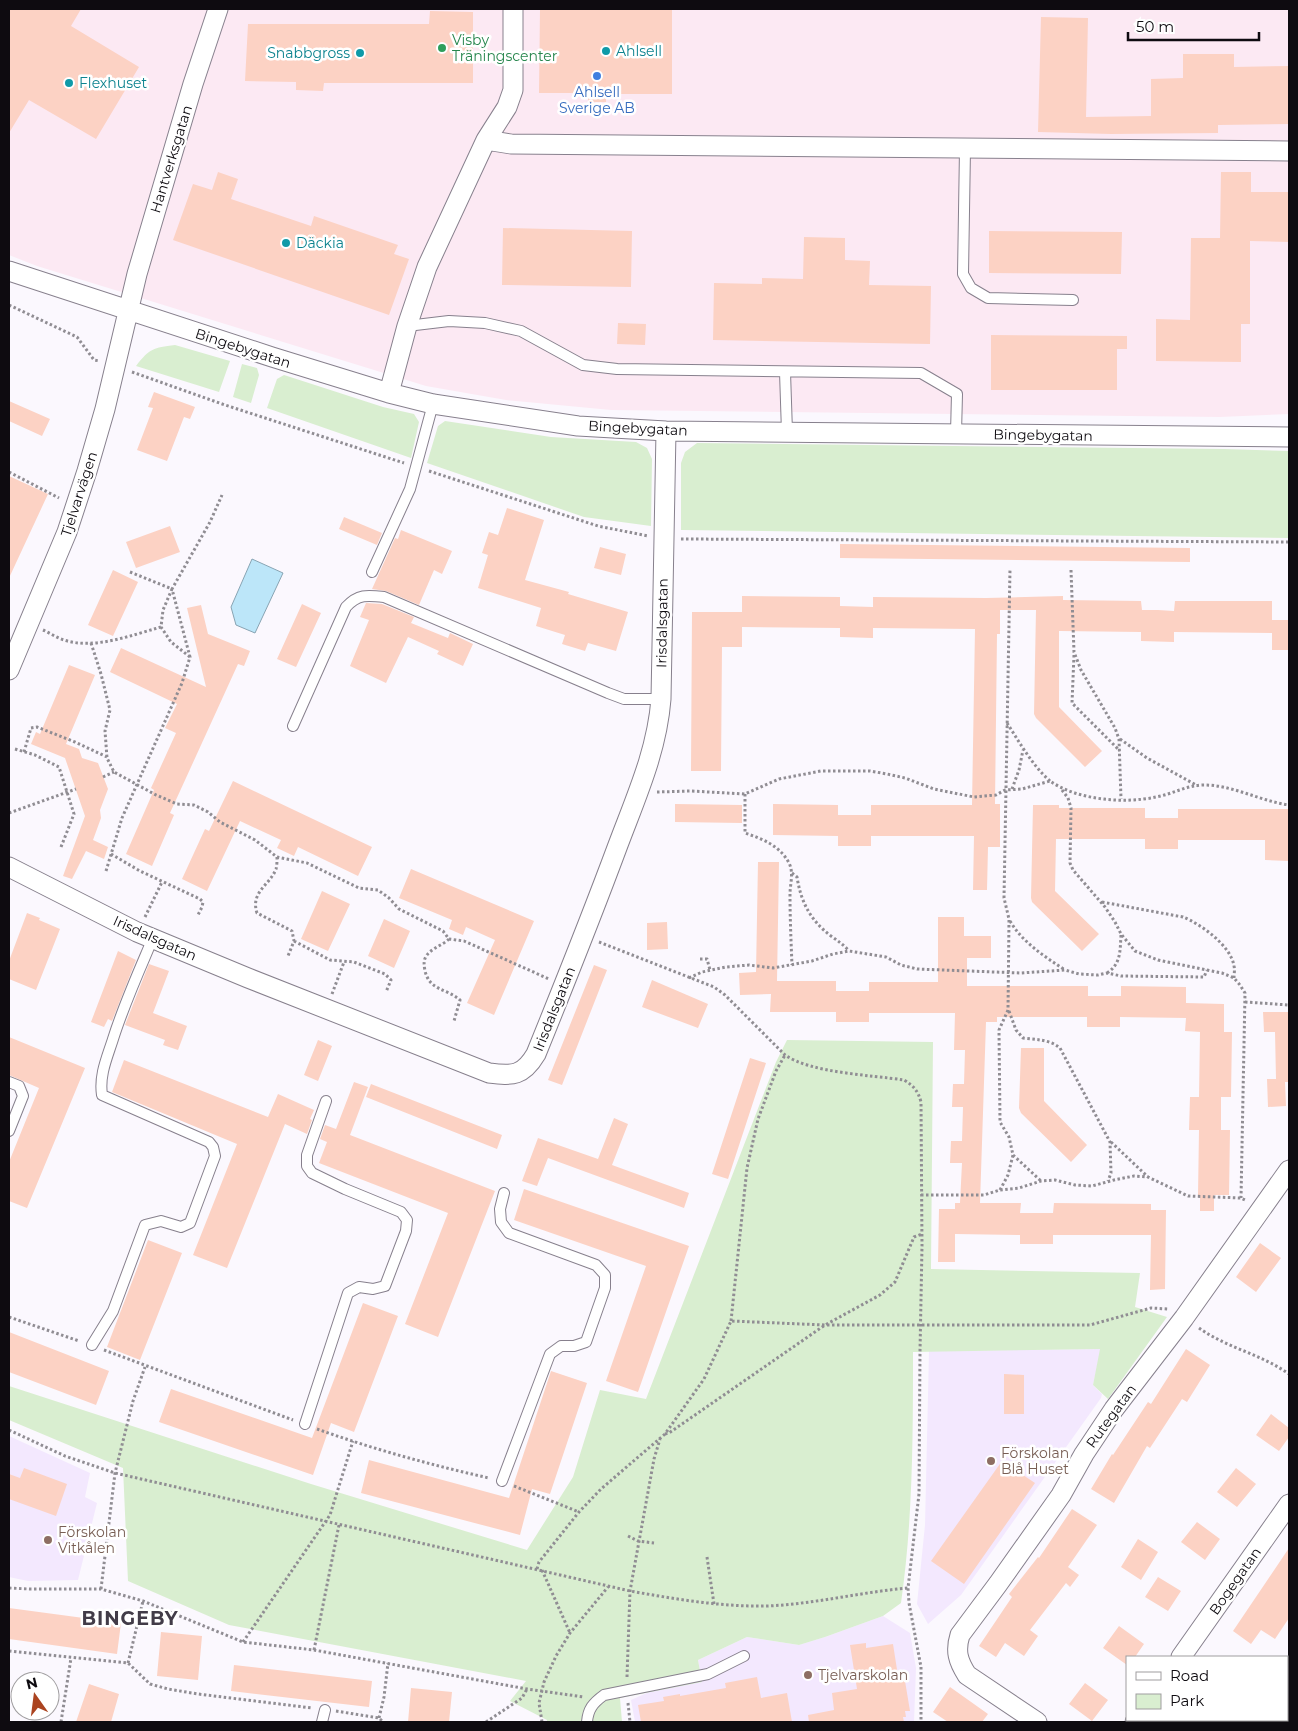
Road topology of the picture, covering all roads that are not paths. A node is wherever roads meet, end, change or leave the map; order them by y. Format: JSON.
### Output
{"nodes":[{"id":1,"x":218,"y":9,"type":"edge"},
{"id":2,"x":513,"y":9,"type":"edge"},
{"id":3,"x":486,"y":140,"type":"junction"},
{"id":4,"x":965,"y":149,"type":"junction"},
{"id":5,"x":1289,"y":152,"type":"edge"},
{"id":6,"x":9,"y":271,"type":"edge"},
{"id":7,"x":1073,"y":300,"type":"dead end"},
{"id":8,"x":128,"y":311,"type":"junction"},
{"id":9,"x":407,"y":326,"type":"junction"},
{"id":10,"x":785,"y":372,"type":"junction"},
{"id":11,"x":389,"y":393,"type":"junction"},
{"id":12,"x":433,"y":404,"type":"junction"},
{"id":13,"x":666,"y":431,"type":"junction"},
{"id":14,"x":787,"y":432,"type":"junction"},
{"id":15,"x":956,"y":433,"type":"junction"},
{"id":16,"x":1289,"y":437,"type":"edge"},
{"id":17,"x":372,"y":572,"type":"dead end"},
{"id":18,"x":9,"y":670,"type":"edge"},
{"id":19,"x":661,"y":700,"type":"junction"},
{"id":20,"x":293,"y":726,"type":"dead end"},
{"id":21,"x":9,"y":867,"type":"edge"},
{"id":22,"x":145,"y":935,"type":"junction"},
{"id":23,"x":9,"y":1082,"type":"edge"},
{"id":24,"x":326,"y":1101,"type":"dead end"},
{"id":25,"x":9,"y":1131,"type":"edge"},
{"id":26,"x":1289,"y":1170,"type":"edge"},
{"id":27,"x":504,"y":1192,"type":"dead end"},
{"id":28,"x":92,"y":1345,"type":"dead end"},
{"id":29,"x":305,"y":1424,"type":"dead end"},
{"id":30,"x":502,"y":1481,"type":"dead end"},
{"id":31,"x":1289,"y":1504,"type":"edge"},
{"id":32,"x":744,"y":1656,"type":"dead end"},
{"id":33,"x":1182,"y":1656,"type":"edge"},
{"id":34,"x":324,"y":1710,"type":"road end"},
{"id":35,"x":322,"y":1722,"type":"edge"},
{"id":36,"x":587,"y":1722,"type":"edge"},
{"id":37,"x":1037,"y":1722,"type":"edge"}],
"edges":[{"from":1,"to":8,"type":"street","name":"Hantverksgatan"},
{"from":2,"to":3,"type":"street"},
{"from":3,"to":4,"type":"street"},
{"from":3,"to":9,"type":"street"},
{"from":4,"to":5,"type":"street"},
{"from":4,"to":7,"type":"lane"},
{"from":6,"to":8,"type":"street","name":"Bingebygatan"},
{"from":8,"to":11,"type":"street","name":"Bingebygatan"},
{"from":8,"to":18,"type":"street","name":"Tjelvarvägen"},
{"from":9,"to":10,"type":"lane"},
{"from":9,"to":11,"type":"street"},
{"from":10,"to":14,"type":"lane"},
{"from":10,"to":15,"type":"lane"},
{"from":11,"to":12,"type":"street","name":"Bingebygatan"},
{"from":12,"to":13,"type":"street","name":"Bingebygatan"},
{"from":12,"to":17,"type":"lane"},
{"from":13,"to":14,"type":"street","name":"Bingebygatan"},
{"from":13,"to":19,"type":"street","name":"Irisdalsgatan"},
{"from":14,"to":15,"type":"street","name":"Bingebygatan"},
{"from":15,"to":16,"type":"street","name":"Bingebygatan"},
{"from":19,"to":20,"type":"lane"},
{"from":19,"to":22,"type":"street","name":"Irisdalsgatan"},
{"from":21,"to":22,"type":"street","name":"Irisdalsgatan"},
{"from":22,"to":28,"type":"lane"},
{"from":23,"to":25,"type":"lane"},
{"from":24,"to":29,"type":"lane"},
{"from":26,"to":37,"type":"street","name":"Rutegatan"},
{"from":27,"to":30,"type":"lane"},
{"from":31,"to":33,"type":"street","name":"Bogegatan"},
{"from":32,"to":36,"type":"lane"},
{"from":34,"to":35,"type":"lane"}]}
